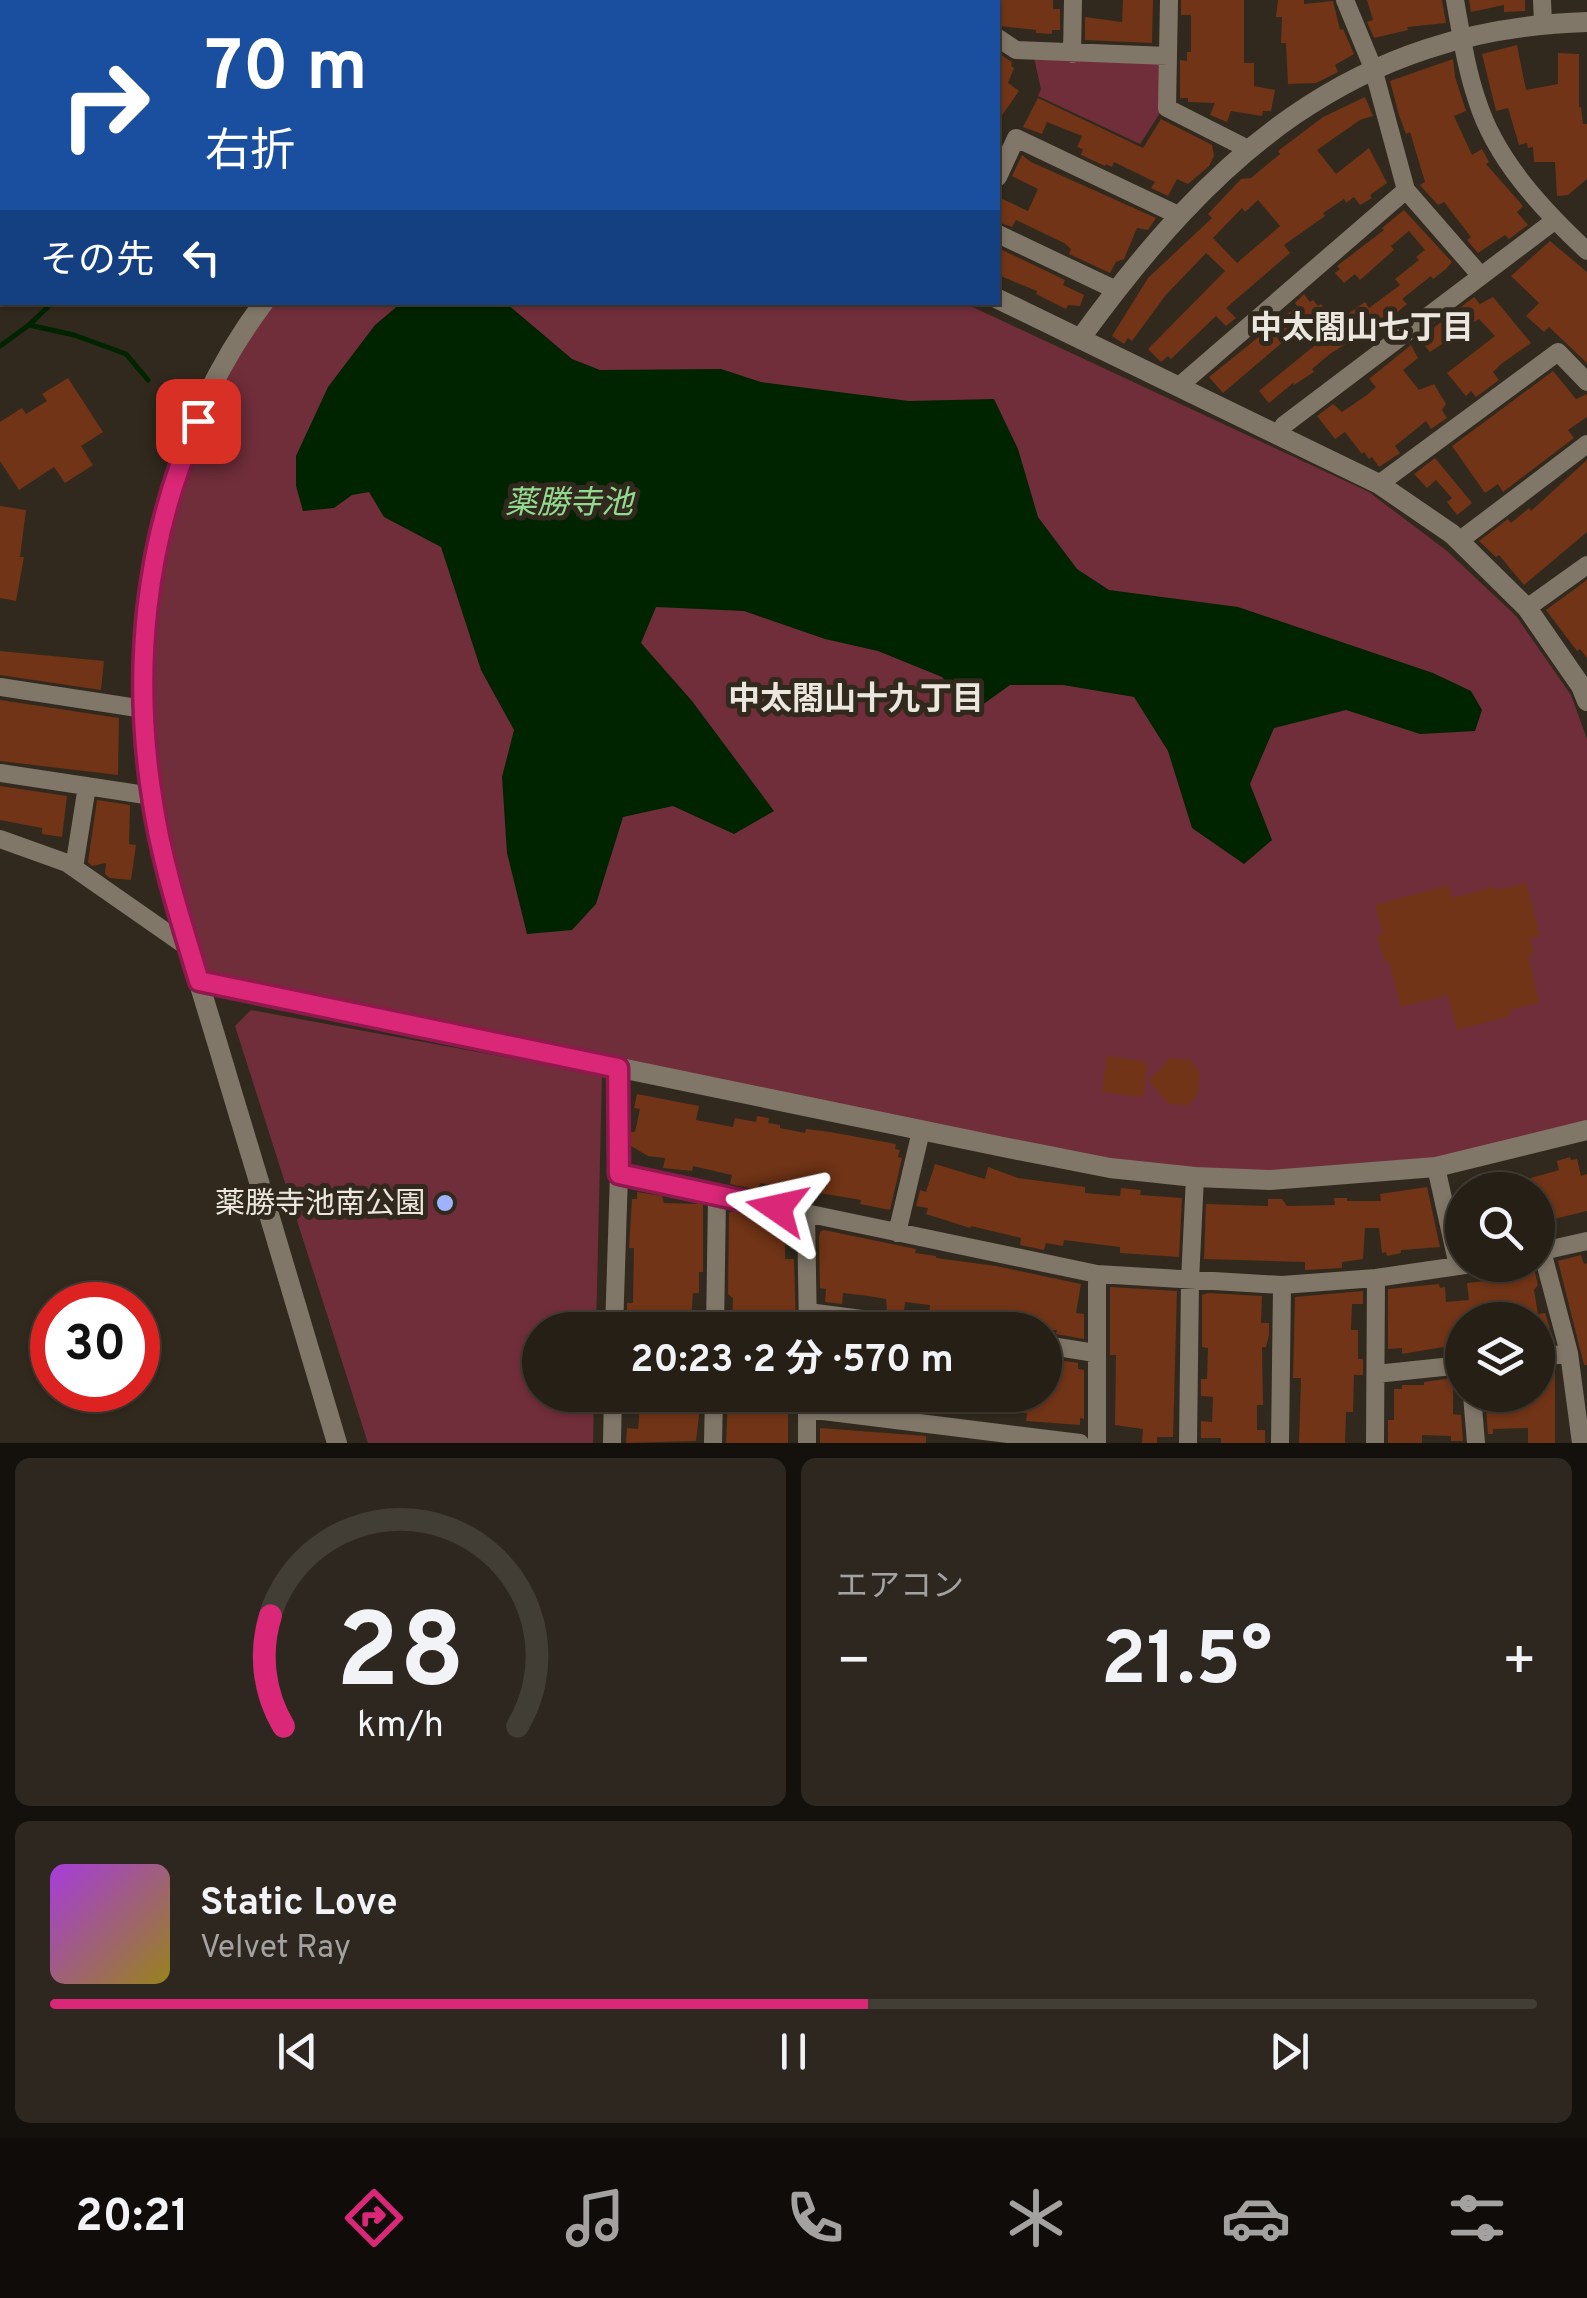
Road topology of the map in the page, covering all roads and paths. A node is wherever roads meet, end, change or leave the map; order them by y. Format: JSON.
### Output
{"nodes":[{"id":1,"x":1073,"y":0,"type":"edge"},
{"id":2,"x":1168,"y":0,"type":"edge"},
{"id":3,"x":1345,"y":0,"type":"edge"},
{"id":4,"x":1455,"y":0,"type":"edge"},
{"id":5,"x":1542,"y":0,"type":"edge"},
{"id":6,"x":1587,"y":22,"type":"edge"},
{"id":7,"x":1543,"y":23,"type":"junction"},
{"id":8,"x":1462,"y":37,"type":"junction"},
{"id":9,"x":1000,"y":39,"type":"edge"},
{"id":10,"x":1072,"y":54,"type":"junction"},
{"id":11,"x":1168,"y":56,"type":"junction"},
{"id":12,"x":1374,"y":68,"type":"junction"},
{"id":13,"x":1248,"y":149,"type":"junction"},
{"id":14,"x":1000,"y":173,"type":"edge"},
{"id":15,"x":1406,"y":190,"type":"junction"},
{"id":16,"x":1180,"y":216,"type":"junction"},
{"id":17,"x":1554,"y":220,"type":"junction"},
{"id":18,"x":1000,"y":235,"type":"edge"},
{"id":19,"x":1587,"y":252,"type":"edge"},
{"id":20,"x":1481,"y":276,"type":"junction"},
{"id":21,"x":1116,"y":290,"type":"junction"},
{"id":22,"x":1000,"y":300,"type":"edge"},
{"id":23,"x":262,"y":305,"type":"edge"},
{"id":24,"x":1080,"y":339,"type":"junction"},
{"id":25,"x":1587,"y":382,"type":"edge"},
{"id":26,"x":1178,"y":388,"type":"junction"},
{"id":27,"x":1278,"y":434,"type":"junction"},
{"id":28,"x":1587,"y":444,"type":"edge"},
{"id":29,"x":1379,"y":484,"type":"junction"},
{"id":30,"x":1459,"y":541,"type":"junction"},
{"id":31,"x":1587,"y":565,"type":"edge"},
{"id":32,"x":1527,"y":608,"type":"junction"},
{"id":33,"x":0,"y":688,"type":"edge"},
{"id":34,"x":1585,"y":690,"type":"edge"},
{"id":35,"x":144,"y":709,"type":"junction"},
{"id":36,"x":0,"y":773,"type":"edge"},
{"id":37,"x":87,"y":786,"type":"junction"},
{"id":38,"x":152,"y":796,"type":"junction"},
{"id":39,"x":0,"y":839,"type":"edge"},
{"id":40,"x":74,"y":868,"type":"junction"},
{"id":41,"x":189,"y":948,"type":"junction"},
{"id":42,"x":199,"y":981,"type":"junction"},
{"id":43,"x":618,"y":1068,"type":"junction"},
{"id":44,"x":1587,"y":1130,"type":"edge"},
{"id":45,"x":920,"y":1131,"type":"junction"},
{"id":46,"x":1436,"y":1166,"type":"junction"},
{"id":47,"x":619,"y":1174,"type":"junction"},
{"id":48,"x":1195,"y":1178,"type":"junction"},
{"id":49,"x":717,"y":1197,"type":"junction"},
{"id":50,"x":1445,"y":1201,"type":"edge"},
{"id":51,"x":806,"y":1214,"type":"junction"},
{"id":52,"x":896,"y":1233,"type":"junction"},
{"id":53,"x":1587,"y":1240,"type":"edge"},
{"id":54,"x":1555,"y":1248,"type":"edge"},
{"id":55,"x":1445,"y":1268,"type":"edge"},
{"id":56,"x":1097,"y":1274,"type":"junction"},
{"id":57,"x":1376,"y":1278,"type":"junction"},
{"id":58,"x":1190,"y":1281,"type":"junction"},
{"id":59,"x":1549,"y":1282,"type":"edge"},
{"id":60,"x":1282,"y":1285,"type":"junction"},
{"id":61,"x":615,"y":1312,"type":"edge"},
{"id":62,"x":715,"y":1312,"type":"edge"},
{"id":63,"x":808,"y":1312,"type":"edge"},
{"id":64,"x":1062,"y":1348,"type":"edge"},
{"id":65,"x":1095,"y":1353,"type":"junction"},
{"id":66,"x":1569,"y":1353,"type":"junction"},
{"id":67,"x":1555,"y":1355,"type":"edge"},
{"id":68,"x":1445,"y":1367,"type":"edge"},
{"id":69,"x":1376,"y":1374,"type":"junction"},
{"id":70,"x":613,"y":1412,"type":"edge"},
{"id":71,"x":714,"y":1412,"type":"edge"},
{"id":72,"x":807,"y":1412,"type":"edge"},
{"id":73,"x":874,"y":1412,"type":"edge"},
{"id":74,"x":1473,"y":1412,"type":"edge"},
{"id":75,"x":337,"y":1443,"type":"edge"},
{"id":76,"x":612,"y":1443,"type":"edge"},
{"id":77,"x":713,"y":1443,"type":"edge"},
{"id":78,"x":806,"y":1443,"type":"edge"},
{"id":79,"x":1080,"y":1443,"type":"edge"},
{"id":80,"x":1097,"y":1443,"type":"edge"},
{"id":81,"x":1188,"y":1443,"type":"edge"},
{"id":82,"x":1280,"y":1443,"type":"edge"},
{"id":83,"x":1374,"y":1443,"type":"edge"},
{"id":84,"x":1476,"y":1443,"type":"edge"},
{"id":85,"x":1581,"y":1443,"type":"edge"}],
"edges":[{"from":1,"to":10,"type":"street"},
{"from":2,"to":11,"type":"street"},
{"from":3,"to":12,"type":"street"},
{"from":4,"to":8,"type":"street"},
{"from":5,"to":7,"type":"street"},
{"from":6,"to":7,"type":"street"},
{"from":7,"to":8,"type":"street"},
{"from":8,"to":12,"type":"street"},
{"from":8,"to":17,"type":"street"},
{"from":9,"to":10,"type":"street"},
{"from":10,"to":11,"type":"street"},
{"from":11,"to":13,"type":"street"},
{"from":12,"to":13,"type":"street"},
{"from":12,"to":15,"type":"street"},
{"from":13,"to":16,"type":"street"},
{"from":14,"to":16,"type":"street"},
{"from":15,"to":20,"type":"street"},
{"from":15,"to":26,"type":"street"},
{"from":16,"to":21,"type":"street"},
{"from":17,"to":19,"type":"street"},
{"from":17,"to":20,"type":"street"},
{"from":18,"to":21,"type":"street"},
{"from":20,"to":27,"type":"street"},
{"from":21,"to":24,"type":"street"},
{"from":22,"to":24,"type":"street"},
{"from":23,"to":35,"type":"street"},
{"from":24,"to":26,"type":"street"},
{"from":25,"to":29,"type":"street"},
{"from":26,"to":27,"type":"street"},
{"from":27,"to":29,"type":"street"},
{"from":28,"to":30,"type":"street"},
{"from":29,"to":30,"type":"street"},
{"from":30,"to":32,"type":"street"},
{"from":31,"to":32,"type":"street"},
{"from":32,"to":34,"type":"street"},
{"from":33,"to":35,"type":"street"},
{"from":35,"to":38,"type":"street"},
{"from":36,"to":37,"type":"street"},
{"from":37,"to":38,"type":"street"},
{"from":37,"to":40,"type":"street"},
{"from":38,"to":41,"type":"street"},
{"from":39,"to":40,"type":"street"},
{"from":40,"to":41,"type":"street"},
{"from":41,"to":42,"type":"street"},
{"from":42,"to":43,"type":"street"},
{"from":42,"to":75,"type":"street"},
{"from":43,"to":45,"type":"street"},
{"from":43,"to":47,"type":"street"},
{"from":44,"to":46,"type":"street"},
{"from":45,"to":48,"type":"street"},
{"from":45,"to":52,"type":"street"},
{"from":46,"to":48,"type":"street"},
{"from":46,"to":50,"type":"street"},
{"from":47,"to":49,"type":"street"},
{"from":47,"to":61,"type":"street"},
{"from":48,"to":58,"type":"street"},
{"from":49,"to":51,"type":"street"},
{"from":49,"to":62,"type":"street"},
{"from":51,"to":52,"type":"street"},
{"from":51,"to":63,"type":"street"},
{"from":52,"to":56,"type":"street"},
{"from":53,"to":54,"type":"street"},
{"from":55,"to":57,"type":"street"},
{"from":56,"to":58,"type":"street"},
{"from":56,"to":65,"type":"street"},
{"from":57,"to":60,"type":"street"},
{"from":57,"to":69,"type":"street"},
{"from":58,"to":60,"type":"street"},
{"from":58,"to":81,"type":"street"},
{"from":59,"to":66,"type":"street"},
{"from":60,"to":82,"type":"street"},
{"from":64,"to":65,"type":"street"},
{"from":65,"to":80,"type":"street"},
{"from":66,"to":67,"type":"street"},
{"from":66,"to":85,"type":"street"},
{"from":68,"to":69,"type":"street"},
{"from":69,"to":83,"type":"street"},
{"from":70,"to":76,"type":"street"},
{"from":71,"to":77,"type":"street"},
{"from":72,"to":78,"type":"street"},
{"from":73,"to":79,"type":"street"},
{"from":74,"to":84,"type":"street"}]}
